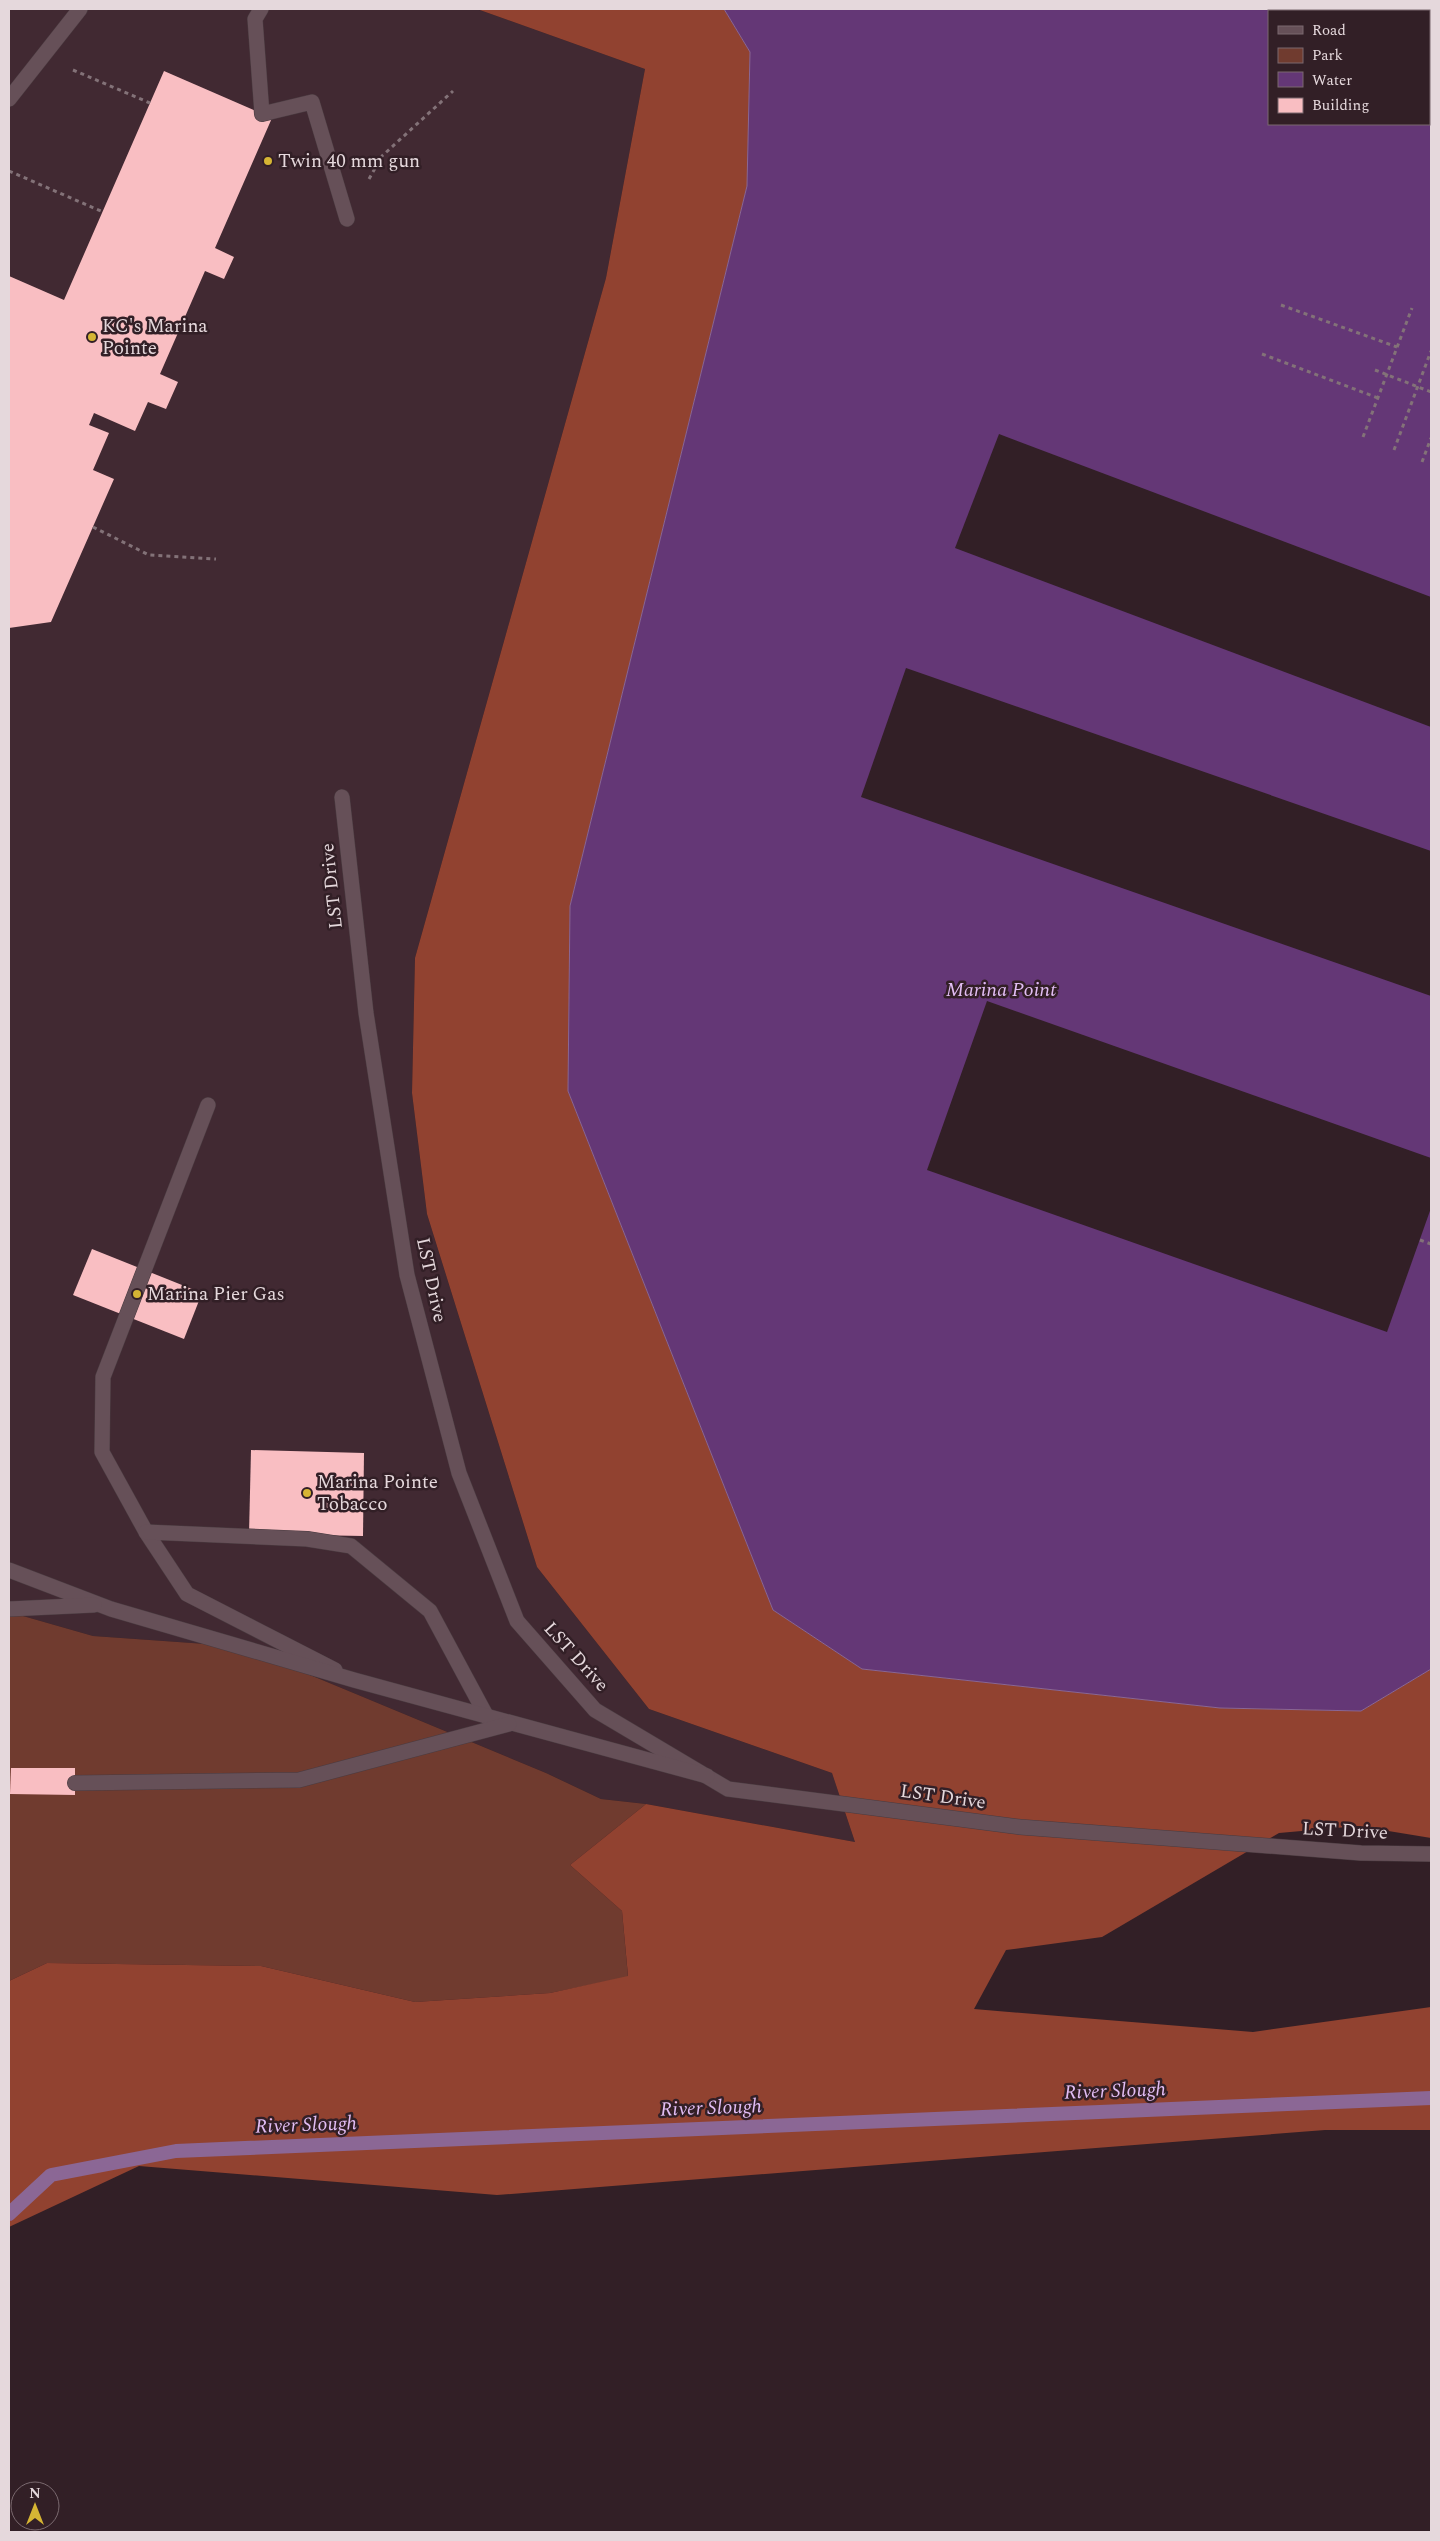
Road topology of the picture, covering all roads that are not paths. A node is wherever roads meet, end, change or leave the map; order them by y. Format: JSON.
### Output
{"nodes":[{"id":1,"x":80,"y":9,"type":"edge"},
{"id":2,"x":261,"y":9,"type":"edge"},
{"id":3,"x":9,"y":99,"type":"edge"},
{"id":4,"x":347,"y":219,"type":"road end"},
{"id":5,"x":342,"y":797,"type":"dead end"},
{"id":6,"x":208,"y":1106,"type":"dead end"},
{"id":7,"x":146,"y":1532,"type":"junction"},
{"id":8,"x":9,"y":1570,"type":"edge"},
{"id":9,"x":100,"y":1604,"type":"junction"},
{"id":10,"x":9,"y":1609,"type":"edge"},
{"id":11,"x":354,"y":1680,"type":"junction"},
{"id":12,"x":487,"y":1717,"type":"junction"},
{"id":13,"x":511,"y":1723,"type":"junction"},
{"id":14,"x":707,"y":1776,"type":"junction"},
{"id":15,"x":75,"y":1783,"type":"dead end"},
{"id":16,"x":1431,"y":1854,"type":"edge"}],
"edges":[{"from":1,"to":3,"type":"street"},
{"from":2,"to":4,"type":"street"},
{"from":5,"to":14,"type":"street","name":"LST Drive"},
{"from":6,"to":7,"type":"street"},
{"from":7,"to":11,"type":"street"},
{"from":7,"to":12,"type":"street"},
{"from":8,"to":9,"type":"street"},
{"from":9,"to":10,"type":"street"},
{"from":9,"to":11,"type":"street"},
{"from":11,"to":12,"type":"street"},
{"from":12,"to":13,"type":"street"},
{"from":13,"to":14,"type":"street"},
{"from":13,"to":15,"type":"street"},
{"from":14,"to":16,"type":"street","name":"LST Drive"}]}
